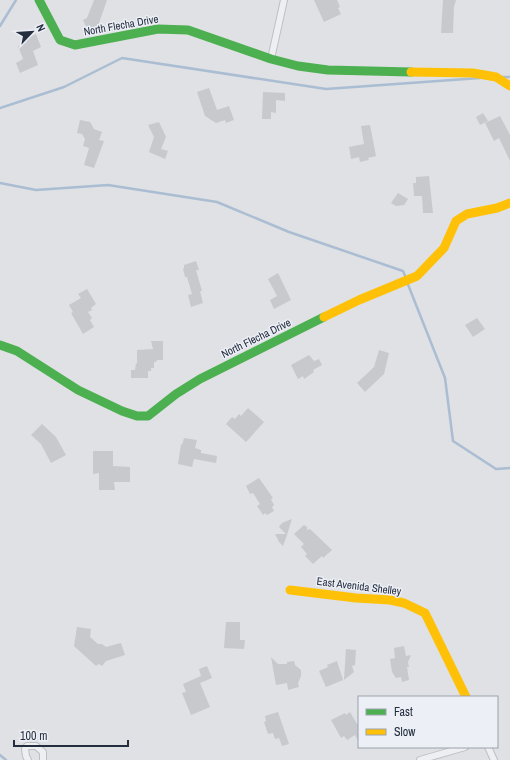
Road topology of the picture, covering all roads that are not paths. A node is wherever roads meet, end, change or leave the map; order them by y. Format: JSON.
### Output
{"nodes":[{"id":1,"x":39,"y":0,"type":"edge"},
{"id":2,"x":284,"y":0,"type":"edge"},
{"id":3,"x":271,"y":59,"type":"junction"},
{"id":4,"x":510,"y":86,"type":"edge"},
{"id":5,"x":510,"y":203,"type":"edge"},
{"id":6,"x":0,"y":345,"type":"edge"},
{"id":7,"x":290,"y":590,"type":"dead end"},
{"id":8,"x":466,"y":696,"type":"edge"},
{"id":9,"x":462,"y":748,"type":"edge"},
{"id":10,"x":488,"y":748,"type":"edge"},
{"id":11,"x":28,"y":760,"type":"edge"},
{"id":12,"x":43,"y":760,"type":"edge"},
{"id":13,"x":420,"y":760,"type":"edge"},
{"id":14,"x":494,"y":760,"type":"edge"}],
"edges":[{"from":1,"to":3,"type":"street","name":"North Flecha Drive"},
{"from":2,"to":3,"type":"street"},
{"from":3,"to":4,"type":"street","name":"North Flecha Drive"},
{"from":5,"to":6,"type":"street","name":"North Flecha Drive"},
{"from":7,"to":8,"type":"street","name":"East Avenida Shelley"},
{"from":9,"to":13,"type":"street"},
{"from":10,"to":14,"type":"street"},
{"from":11,"to":12,"type":"street"}]}
